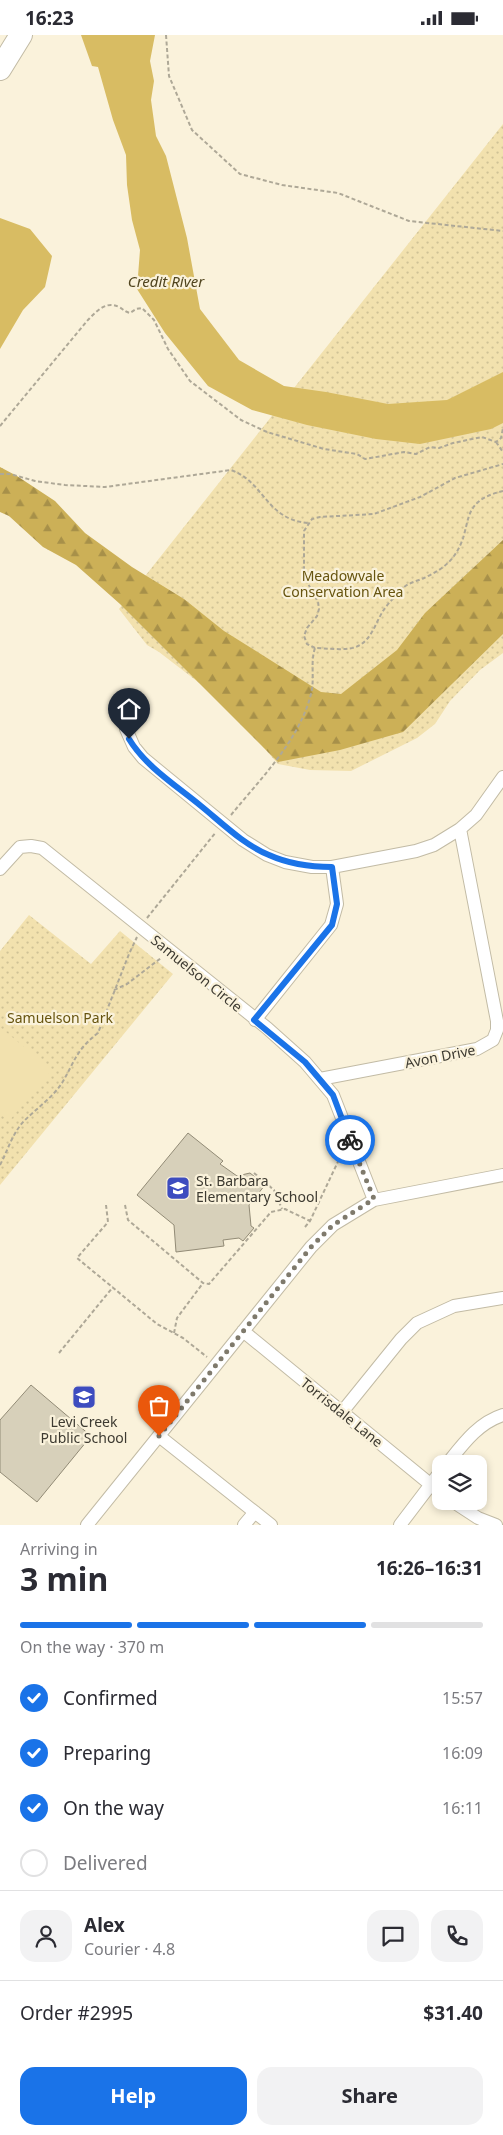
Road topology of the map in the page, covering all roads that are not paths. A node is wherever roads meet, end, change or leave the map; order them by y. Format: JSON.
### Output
{"nodes":[{"id":1,"x":21,"y":36,"type":"edge"},
{"id":2,"x":0,"y":69,"type":"edge"},
{"id":3,"x":126,"y":729,"type":"dead end"},
{"id":4,"x":503,"y":777,"type":"edge"},
{"id":5,"x":460,"y":829,"type":"junction"},
{"id":6,"x":332,"y":867,"type":"junction"},
{"id":7,"x":0,"y":869,"type":"edge"},
{"id":8,"x":254,"y":1020,"type":"junction"},
{"id":9,"x":320,"y":1079,"type":"junction"},
{"id":10,"x":503,"y":1175,"type":"edge"},
{"id":11,"x":374,"y":1199,"type":"junction"},
{"id":12,"x":503,"y":1298,"type":"edge"},
{"id":13,"x":243,"y":1331,"type":"junction"},
{"id":14,"x":342,"y":1411,"type":"junction"},
{"id":15,"x":503,"y":1415,"type":"edge"},
{"id":16,"x":159,"y":1436,"type":"junction"},
{"id":17,"x":454,"y":1455,"type":"edge"},
{"id":18,"x":432,"y":1482,"type":"edge"},
{"id":19,"x":430,"y":1485,"type":"junction"},
{"id":20,"x":466,"y":1510,"type":"edge"},
{"id":21,"x":255,"y":1512,"type":"junction"},
{"id":22,"x":87,"y":1525,"type":"edge"},
{"id":23,"x":244,"y":1525,"type":"edge"},
{"id":24,"x":271,"y":1525,"type":"edge"},
{"id":25,"x":400,"y":1525,"type":"edge"},
{"id":26,"x":496,"y":1525,"type":"edge"}],
"edges":[{"from":1,"to":2,"type":"highway"},
{"from":3,"to":6,"type":"street"},
{"from":4,"to":5,"type":"street"},
{"from":5,"to":6,"type":"street"},
{"from":5,"to":9,"type":"street","name":"Avon Drive"},
{"from":6,"to":8,"type":"street"},
{"from":7,"to":8,"type":"street","name":"Samuelson Circle"},
{"from":8,"to":9,"type":"street","name":"Samuelson Circle"},
{"from":9,"to":11,"type":"street","name":"Samuelson Circle"},
{"from":10,"to":11,"type":"street"},
{"from":11,"to":13,"type":"street"},
{"from":12,"to":14,"type":"street"},
{"from":13,"to":14,"type":"street","name":"Torrisdale Lane"},
{"from":13,"to":16,"type":"street"},
{"from":14,"to":19,"type":"street","name":"Torrisdale Lane"},
{"from":15,"to":17,"type":"street"},
{"from":16,"to":21,"type":"street"},
{"from":16,"to":22,"type":"street"},
{"from":18,"to":19,"type":"street"},
{"from":19,"to":25,"type":"street"},
{"from":20,"to":26,"type":"street"},
{"from":21,"to":23,"type":"street"},
{"from":21,"to":24,"type":"street"}]}
